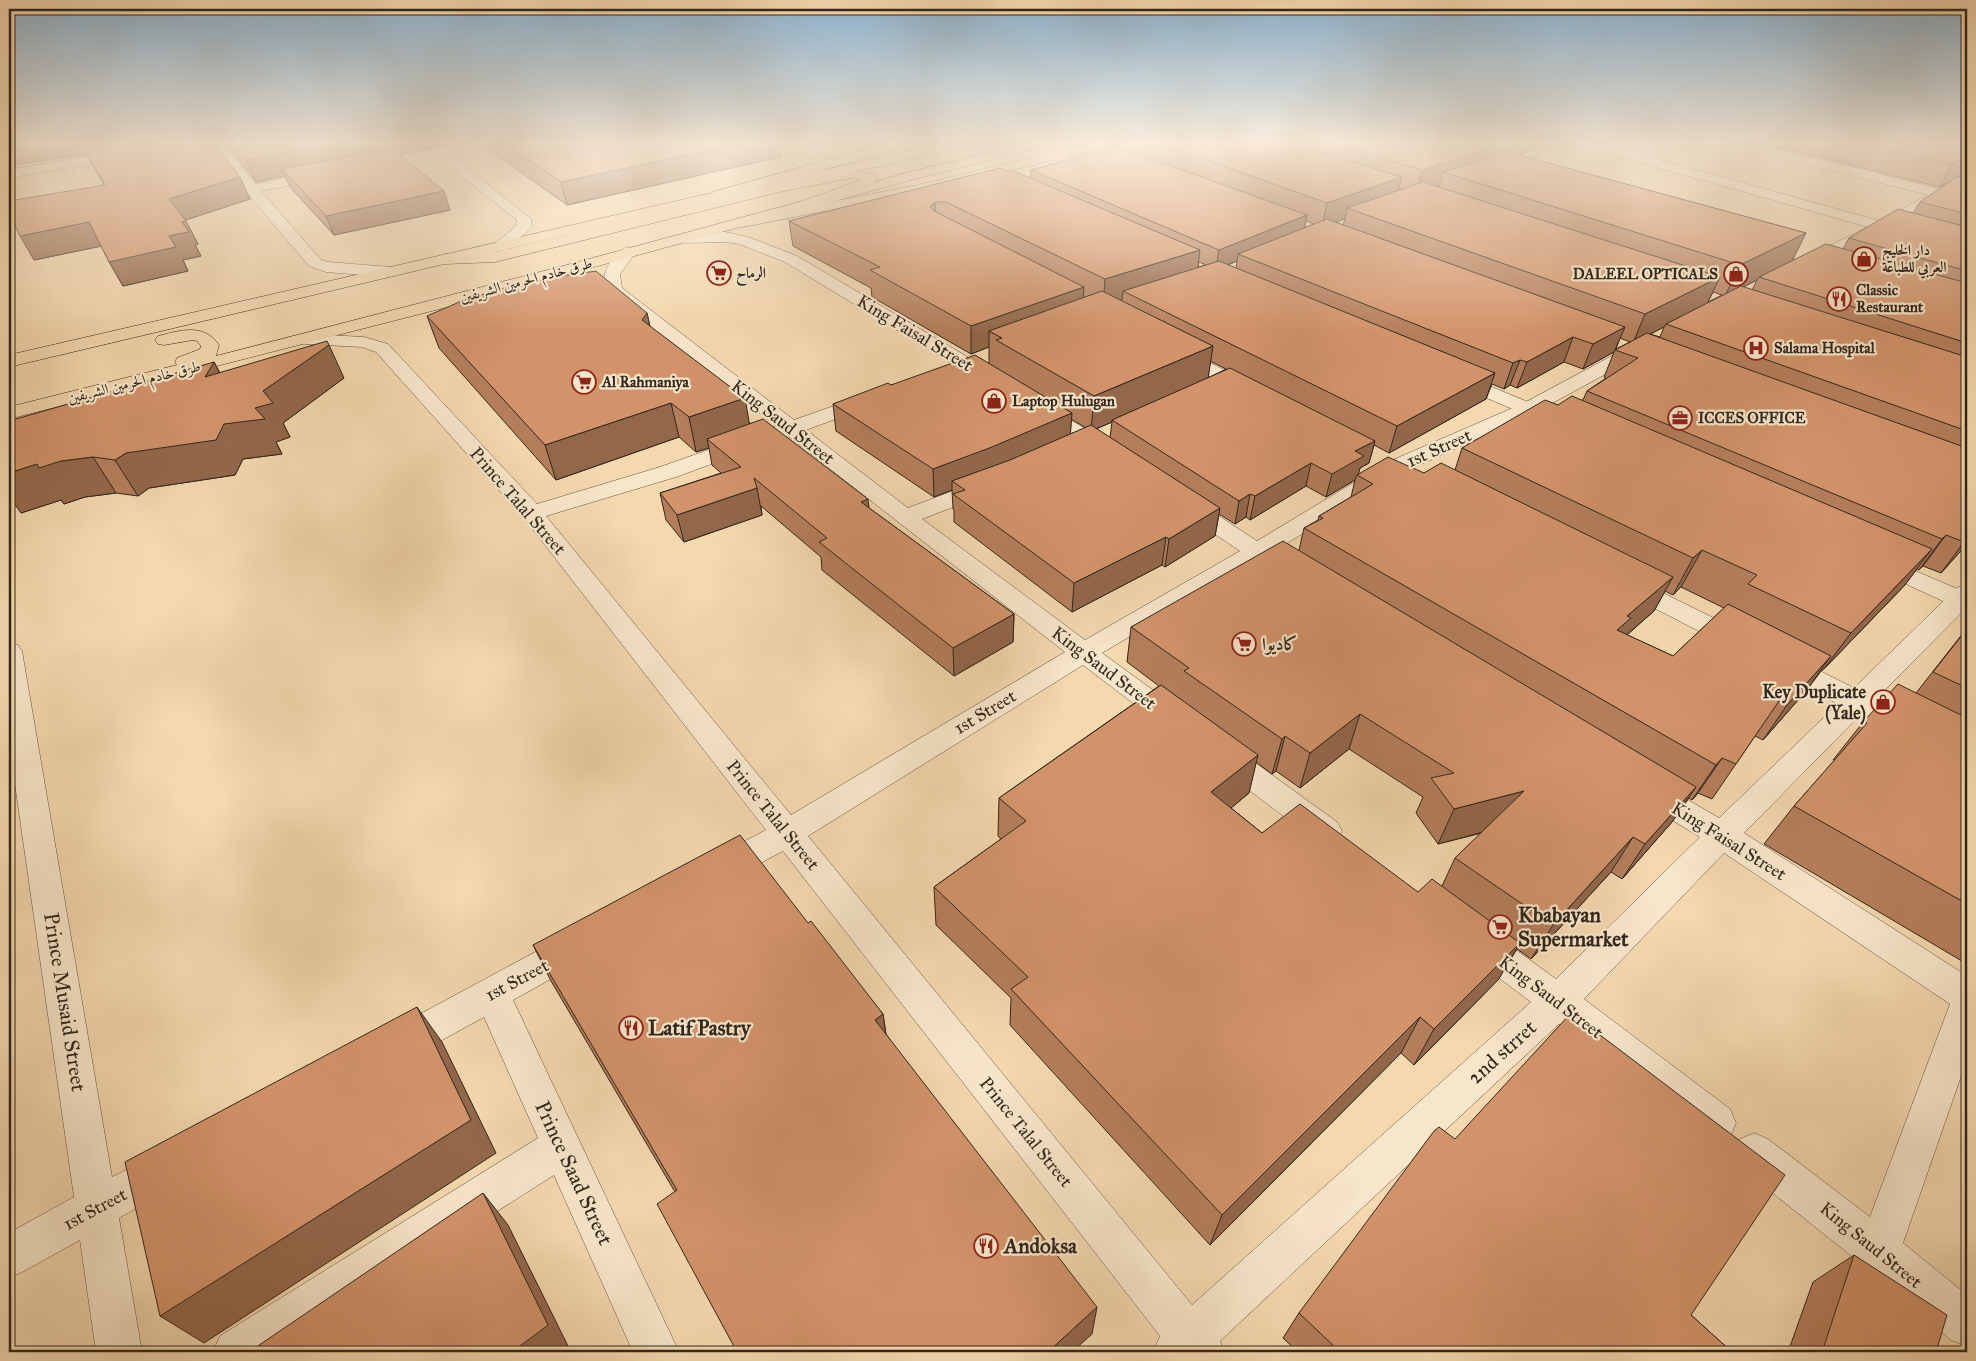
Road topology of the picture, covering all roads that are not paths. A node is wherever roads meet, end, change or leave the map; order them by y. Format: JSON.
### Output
{"nodes":[{"id":1,"x":267,"y":207,"type":"edge"},
{"id":2,"x":508,"y":207,"type":"edge"},
{"id":3,"x":670,"y":207,"type":"edge"},
{"id":4,"x":702,"y":207,"type":"edge"},
{"id":5,"x":799,"y":207,"type":"edge"},
{"id":6,"x":827,"y":207,"type":"edge"},
{"id":7,"x":1811,"y":207,"type":"edge"},
{"id":8,"x":1935,"y":207,"type":"edge"},
{"id":9,"x":742,"y":224,"type":"junction"},
{"id":10,"x":1891,"y":229,"type":"junction"},
{"id":11,"x":686,"y":238,"type":"junction"},
{"id":12,"x":499,"y":247,"type":"junction"},
{"id":13,"x":628,"y":252,"type":"junction"},
{"id":14,"x":446,"y":260,"type":"junction"},
{"id":15,"x":1803,"y":264,"type":"edge"},
{"id":16,"x":390,"y":272,"type":"junction"},
{"id":17,"x":1668,"y":334,"type":"edge"},
{"id":18,"x":306,"y":339,"type":"junction"},
{"id":19,"x":1161,"y":344,"type":"edge"},
{"id":20,"x":9,"y":361,"type":"edge"},
{"id":21,"x":1440,"y":371,"type":"edge"},
{"id":22,"x":9,"y":378,"type":"edge"},
{"id":23,"x":1229,"y":379,"type":"junction"},
{"id":24,"x":1203,"y":391,"type":"edge"},
{"id":25,"x":883,"y":394,"type":"edge"},
{"id":26,"x":1273,"y":402,"type":"edge"},
{"id":27,"x":1530,"y":408,"type":"junction"},
{"id":28,"x":9,"y":412,"type":"edge"},
{"id":29,"x":791,"y":428,"type":"junction"},
{"id":30,"x":1583,"y":432,"type":"edge"},
{"id":31,"x":1370,"y":453,"type":"edge"},
{"id":32,"x":1122,"y":462,"type":"edge"},
{"id":33,"x":1396,"y":467,"type":"junction"},
{"id":34,"x":1423,"y":480,"type":"edge"},
{"id":35,"x":1001,"y":481,"type":"edge"},
{"id":36,"x":1170,"y":493,"type":"edge"},
{"id":37,"x":532,"y":513,"type":"junction"},
{"id":38,"x":906,"y":517,"type":"junction"},
{"id":39,"x":1257,"y":551,"type":"junction"},
{"id":40,"x":1862,"y":555,"type":"edge"},
{"id":41,"x":1291,"y":572,"type":"edge"},
{"id":42,"x":1609,"y":576,"type":"edge"},
{"id":43,"x":1965,"y":598,"type":"edge"},
{"id":44,"x":9,"y":651,"type":"edge"},
{"id":45,"x":1082,"y":653,"type":"junction"},
{"id":46,"x":13,"y":695,"type":"edge"},
{"id":47,"x":1858,"y":702,"type":"junction"},
{"id":48,"x":1967,"y":758,"type":"edge"},
{"id":49,"x":1629,"y":779,"type":"edge"},
{"id":50,"x":788,"y":833,"type":"junction"},
{"id":51,"x":1722,"y":835,"type":"junction"},
{"id":52,"x":1349,"y":847,"type":"edge"},
{"id":53,"x":701,"y":880,"type":"edge"},
{"id":54,"x":1453,"y":924,"type":"edge"},
{"id":55,"x":596,"y":937,"type":"edge"},
{"id":56,"x":492,"y":994,"type":"junction"},
{"id":57,"x":1967,"y":995,"type":"edge"},
{"id":58,"x":1558,"y":1001,"type":"junction"},
{"id":59,"x":1967,"y":1007,"type":"edge"},
{"id":60,"x":378,"y":1056,"type":"edge"},
{"id":61,"x":562,"y":1146,"type":"junction"},
{"id":62,"x":185,"y":1160,"type":"edge"},
{"id":63,"x":97,"y":1208,"type":"junction"},
{"id":64,"x":1880,"y":1251,"type":"junction"},
{"id":65,"x":9,"y":1256,"type":"edge"},
{"id":66,"x":1967,"y":1324,"type":"edge"},
{"id":67,"x":1189,"y":1347,"type":"edge"},
{"id":68,"x":119,"y":1352,"type":"edge"},
{"id":69,"x":236,"y":1352,"type":"edge"},
{"id":70,"x":656,"y":1352,"type":"edge"}],
"edges":[{"from":1,"to":16,"type":"street"},
{"from":2,"to":12,"type":"street"},
{"from":3,"to":12,"type":"main road"},
{"from":4,"to":14,"type":"main road"},
{"from":5,"to":9,"type":"main road","name":"طرق خادم الحرمين الشريفين"},
{"from":6,"to":9,"type":"main road"},
{"from":7,"to":10,"type":"street"},
{"from":8,"to":10,"type":"street"},
{"from":9,"to":11,"type":"main road","name":"طرق خادم الحرمين الشريفين"},
{"from":10,"to":15,"type":"street"},
{"from":11,"to":13,"type":"main road","name":"طرق خادم الحرمين الشريفين"},
{"from":11,"to":32,"type":"street","name":"King Faisal Street"},
{"from":12,"to":14,"type":"main road"},
{"from":13,"to":18,"type":"main road","name":"طرق خادم الحرمين الشريفين"},
{"from":13,"to":29,"type":"street","name":"King Saud Street"},
{"from":14,"to":16,"type":"main road"},
{"from":16,"to":20,"type":"main road"},
{"from":17,"to":27,"type":"street","name":"1st Street"},
{"from":18,"to":28,"type":"main road","name":"طرق خادم الحرمين الشريفين"},
{"from":18,"to":37,"type":"street","name":"Prince Talal Street"},
{"from":19,"to":23,"type":"street"},
{"from":21,"to":27,"type":"street"},
{"from":22,"to":28,"type":"main road"},
{"from":23,"to":24,"type":"street"},
{"from":23,"to":26,"type":"street"},
{"from":25,"to":29,"type":"street"},
{"from":27,"to":30,"type":"street"},
{"from":27,"to":33,"type":"street","name":"1st Street"},
{"from":29,"to":37,"type":"street"},
{"from":29,"to":38,"type":"street","name":"King Saud Street"},
{"from":31,"to":33,"type":"street"},
{"from":33,"to":34,"type":"street"},
{"from":33,"to":39,"type":"street","name":"1st Street"},
{"from":35,"to":38,"type":"street"},
{"from":36,"to":39,"type":"street"},
{"from":37,"to":50,"type":"street","name":"Prince Talal Street"},
{"from":38,"to":45,"type":"street","name":"King Saud Street"},
{"from":39,"to":41,"type":"street"},
{"from":39,"to":45,"type":"street","name":"1st Street"},
{"from":40,"to":43,"type":"street"},
{"from":42,"to":47,"type":"street"},
{"from":43,"to":47,"type":"street","name":"2nd strret"},
{"from":44,"to":46,"type":"street","name":"Prince Musaid Street"},
{"from":45,"to":50,"type":"street","name":"1st Street"},
{"from":45,"to":52,"type":"street","name":"King Saud Street"},
{"from":46,"to":63,"type":"street","name":"Prince Musaid Street"},
{"from":47,"to":48,"type":"street"},
{"from":47,"to":51,"type":"street","name":"2nd strret"},
{"from":49,"to":51,"type":"street","name":"King Faisal Street"},
{"from":50,"to":53,"type":"street","name":"1st Street"},
{"from":50,"to":67,"type":"street","name":"Prince Talal Street"},
{"from":51,"to":57,"type":"street","name":"King Faisal Street"},
{"from":51,"to":58,"type":"street","name":"2nd strret"},
{"from":54,"to":58,"type":"street","name":"King Saud Street"},
{"from":55,"to":56,"type":"street","name":"1st Street"},
{"from":56,"to":60,"type":"street","name":"1st Street"},
{"from":56,"to":61,"type":"street","name":"Prince Saad Street"},
{"from":58,"to":64,"type":"street","name":"King Saud Street"},
{"from":58,"to":67,"type":"street","name":"2nd strret"},
{"from":59,"to":64,"type":"street"},
{"from":61,"to":69,"type":"street"},
{"from":61,"to":70,"type":"street","name":"Prince Saad Street"},
{"from":62,"to":63,"type":"street","name":"1st Street"},
{"from":63,"to":65,"type":"street","name":"1st Street"},
{"from":63,"to":68,"type":"street","name":"Prince Musaid Street"},
{"from":64,"to":66,"type":"street","name":"King Saud Street"}]}
